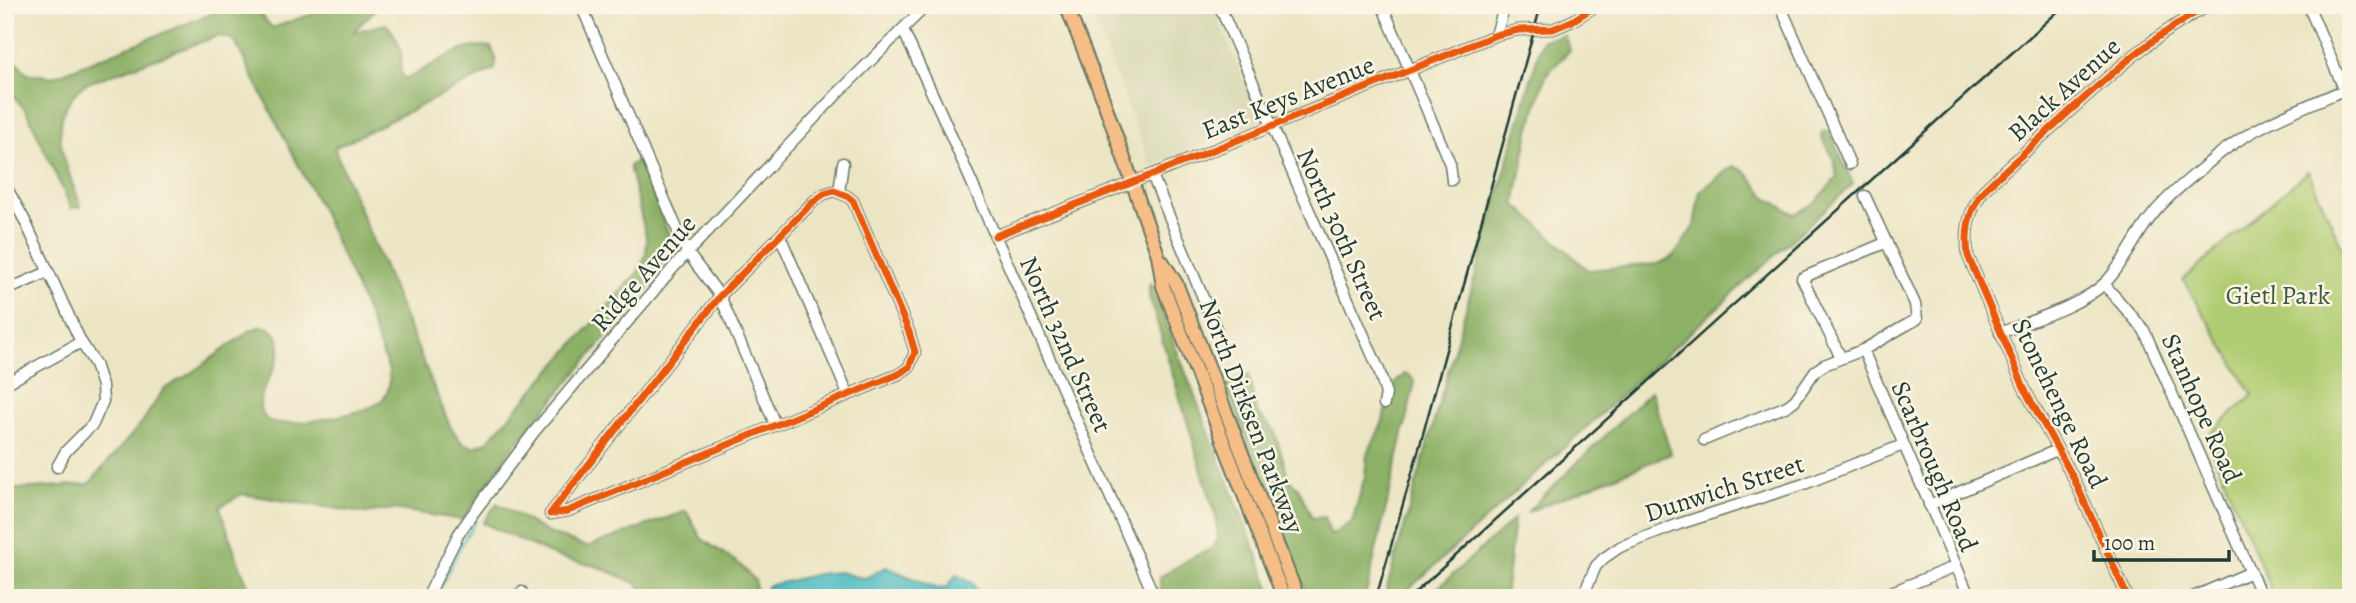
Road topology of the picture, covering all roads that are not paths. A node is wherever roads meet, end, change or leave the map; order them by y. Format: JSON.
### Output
{"nodes":[{"id":1,"x":581,"y":5,"type":"edge"},
{"id":2,"x":927,"y":5,"type":"edge"},
{"id":3,"x":1066,"y":5,"type":"edge"},
{"id":4,"x":1219,"y":5,"type":"edge"},
{"id":5,"x":1381,"y":5,"type":"edge"},
{"id":6,"x":1505,"y":5,"type":"edge"},
{"id":7,"x":1597,"y":5,"type":"edge"},
{"id":8,"x":1780,"y":5,"type":"edge"},
{"id":9,"x":2210,"y":5,"type":"edge"},
{"id":10,"x":2308,"y":5,"type":"edge"},
{"id":11,"x":903,"y":30,"type":"junction"},
{"id":12,"x":1496,"y":35,"type":"junction"},
{"id":13,"x":1409,"y":69,"type":"junction"},
{"id":14,"x":2344,"y":90,"type":"junction"},
{"id":15,"x":2351,"y":105,"type":"edge"},
{"id":16,"x":1271,"y":125,"type":"junction"},
{"id":17,"x":843,"y":163,"type":"dead end"},
{"id":18,"x":1850,"y":164,"type":"dead end"},
{"id":19,"x":1152,"y":175,"type":"junction"},
{"id":20,"x":1452,"y":180,"type":"dead end"},
{"id":21,"x":1132,"y":183,"type":"junction"},
{"id":22,"x":5,"y":185,"type":"edge"},
{"id":23,"x":839,"y":192,"type":"junction"},
{"id":24,"x":1865,"y":196,"type":"dead end"},
{"id":25,"x":1967,"y":225,"type":"joint"},
{"id":26,"x":780,"y":236,"type":"junction"},
{"id":27,"x":995,"y":236,"type":"junction"},
{"id":28,"x":1885,"y":243,"type":"junction"},
{"id":29,"x":687,"y":252,"type":"junction"},
{"id":30,"x":1158,"y":255,"type":"junction"},
{"id":31,"x":48,"y":272,"type":"junction"},
{"id":32,"x":2104,"y":284,"type":"junction"},
{"id":33,"x":5,"y":288,"type":"edge"},
{"id":34,"x":720,"y":296,"type":"junction"},
{"id":35,"x":1216,"y":329,"type":"dead end"},
{"id":36,"x":2000,"y":333,"type":"junction"},
{"id":37,"x":81,"y":342,"type":"junction"},
{"id":38,"x":1863,"y":350,"type":"junction"},
{"id":39,"x":1841,"y":358,"type":"junction"},
{"id":40,"x":5,"y":384,"type":"edge"},
{"id":41,"x":848,"y":394,"type":"junction"},
{"id":42,"x":1384,"y":404,"type":"dead end"},
{"id":43,"x":775,"y":424,"type":"junction"},
{"id":44,"x":1704,"y":440,"type":"dead end"},
{"id":45,"x":1903,"y":445,"type":"junction"},
{"id":46,"x":2057,"y":450,"type":"junction"},
{"id":47,"x":57,"y":467,"type":"dead end"},
{"id":48,"x":1929,"y":505,"type":"junction"},
{"id":49,"x":1956,"y":566,"type":"junction"},
{"id":50,"x":2251,"y":572,"type":"junction"},
{"id":51,"x":427,"y":598,"type":"edge"},
{"id":52,"x":1156,"y":598,"type":"edge"},
{"id":53,"x":1284,"y":598,"type":"edge"},
{"id":54,"x":1298,"y":598,"type":"edge"},
{"id":55,"x":1582,"y":598,"type":"edge"},
{"id":56,"x":1877,"y":598,"type":"edge"},
{"id":57,"x":1970,"y":598,"type":"edge"},
{"id":58,"x":2128,"y":598,"type":"edge"},
{"id":59,"x":2191,"y":598,"type":"edge"},
{"id":60,"x":2262,"y":598,"type":"edge"}],
"edges":[{"from":1,"to":29,"type":"street"},
{"from":2,"to":11,"type":"street","name":"Ridge Avenue"},
{"from":3,"to":21,"type":"main road","name":"North Dirksen Parkway"},
{"from":4,"to":16,"type":"street","name":"North 30th Street"},
{"from":5,"to":13,"type":"street"},
{"from":6,"to":12,"type":"street"},
{"from":7,"to":12,"type":"street","name":"East Keys Avenue"},
{"from":8,"to":18,"type":"street"},
{"from":9,"to":25,"type":"street","name":"Black Avenue"},
{"from":10,"to":14,"type":"street"},
{"from":11,"to":27,"type":"street","name":"North 32nd Street"},
{"from":11,"to":29,"type":"street","name":"Ridge Avenue"},
{"from":12,"to":13,"type":"street","name":"East Keys Avenue"},
{"from":13,"to":16,"type":"street","name":"East Keys Avenue"},
{"from":13,"to":20,"type":"street"},
{"from":14,"to":15,"type":"street"},
{"from":14,"to":32,"type":"street"},
{"from":16,"to":19,"type":"street","name":"East Keys Avenue"},
{"from":16,"to":42,"type":"street","name":"North 30th Street"},
{"from":17,"to":23,"type":"street"},
{"from":19,"to":21,"type":"street","name":"East Keys Avenue"},
{"from":19,"to":35,"type":"street"},
{"from":21,"to":27,"type":"street","name":"East Keys Avenue"},
{"from":21,"to":30,"type":"main road","name":"North Dirksen Parkway"},
{"from":22,"to":31,"type":"street"},
{"from":23,"to":26,"type":"street"},
{"from":23,"to":41,"type":"street"},
{"from":24,"to":28,"type":"street"},
{"from":25,"to":36,"type":"street","name":"Stonehenge Road"},
{"from":26,"to":34,"type":"street"},
{"from":26,"to":41,"type":"street"},
{"from":27,"to":52,"type":"street","name":"North 32nd Street"},
{"from":28,"to":38,"type":"street"},
{"from":28,"to":39,"type":"street"},
{"from":29,"to":34,"type":"street"},
{"from":29,"to":51,"type":"street","name":"Ridge Avenue"},
{"from":30,"to":53,"type":"main road","name":"North Dirksen Parkway"},
{"from":30,"to":54,"type":"main road","name":"North Dirksen Parkway"},
{"from":31,"to":33,"type":"street"},
{"from":31,"to":37,"type":"street"},
{"from":32,"to":36,"type":"street"},
{"from":32,"to":50,"type":"street","name":"Stanhope Road"},
{"from":34,"to":43,"type":"street"},
{"from":34,"to":43,"type":"street"},
{"from":36,"to":46,"type":"street","name":"Stonehenge Road"},
{"from":37,"to":40,"type":"street"},
{"from":37,"to":47,"type":"street"},
{"from":38,"to":39,"type":"street"},
{"from":38,"to":45,"type":"street","name":"Scarbrough Road"},
{"from":39,"to":44,"type":"street"},
{"from":41,"to":43,"type":"street"},
{"from":45,"to":48,"type":"street","name":"Scarbrough Road"},
{"from":45,"to":55,"type":"street","name":"Dunwich Street"},
{"from":46,"to":48,"type":"street"},
{"from":46,"to":58,"type":"street","name":"Stonehenge Road"},
{"from":48,"to":49,"type":"street","name":"Scarbrough Road"},
{"from":49,"to":56,"type":"street"},
{"from":49,"to":57,"type":"street","name":"Scarbrough Road"},
{"from":50,"to":59,"type":"street"},
{"from":50,"to":60,"type":"street","name":"Stanhope Road"}]}
